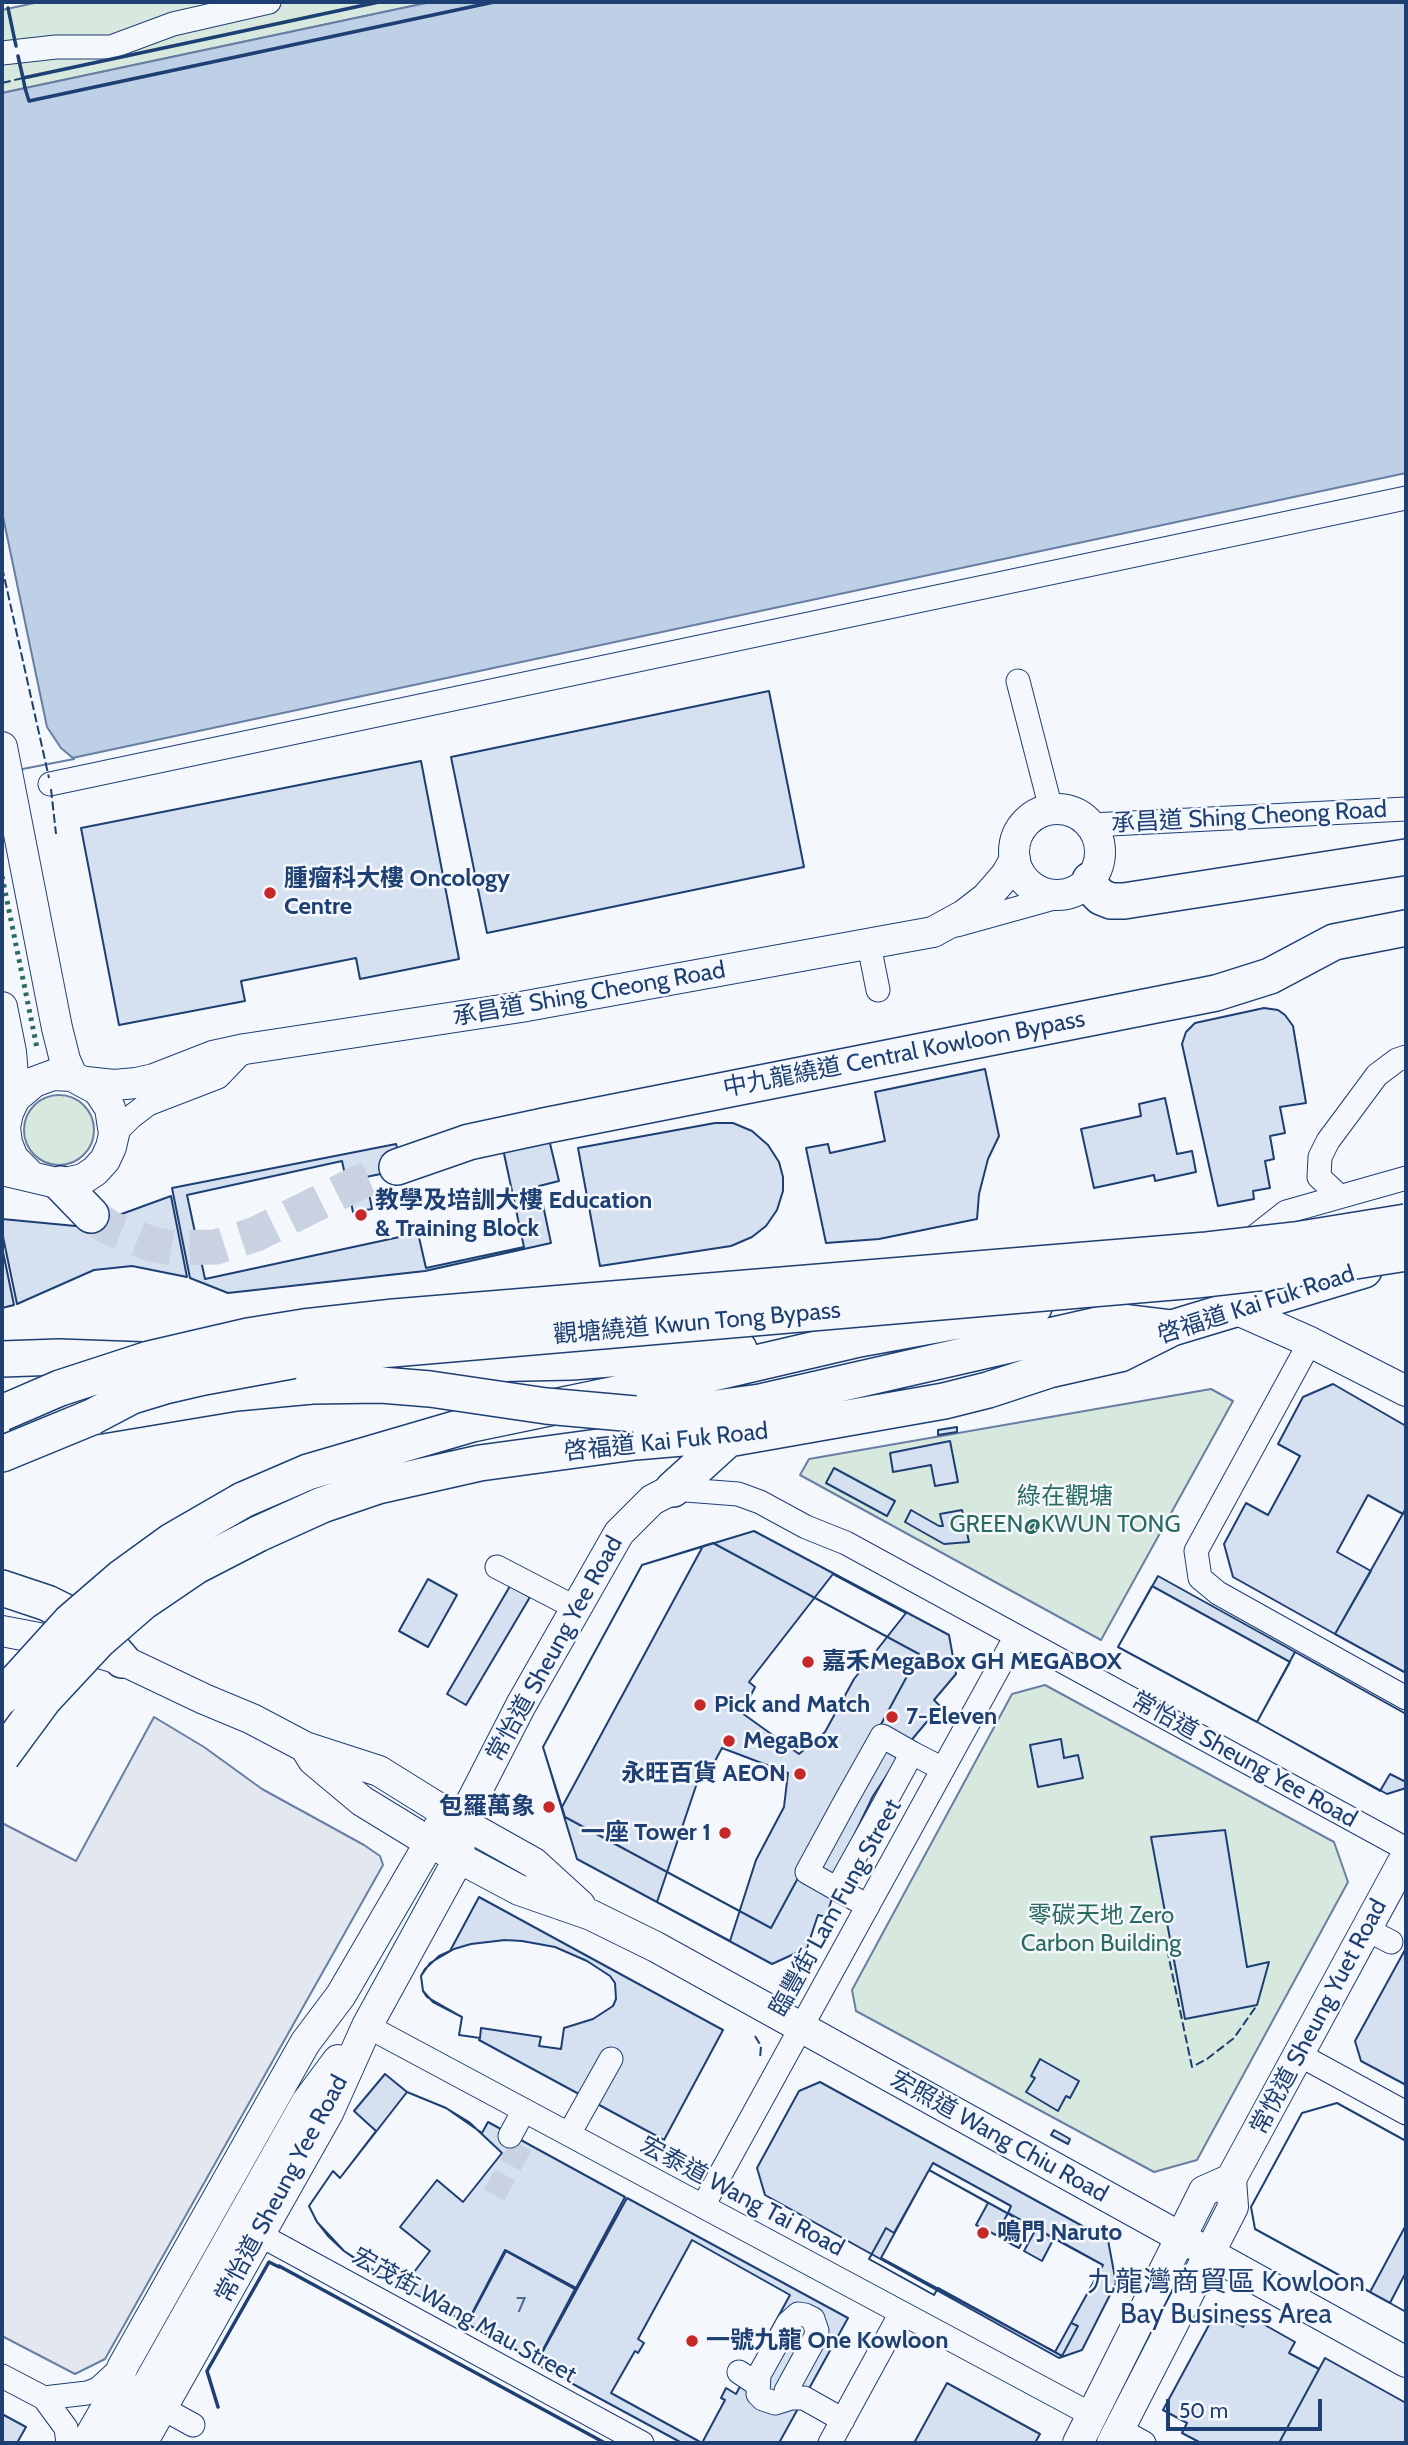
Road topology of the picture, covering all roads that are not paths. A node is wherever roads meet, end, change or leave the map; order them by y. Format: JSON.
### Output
{"nodes":[{"id":1,"x":269,"y":2,"type":"edge"},
{"id":2,"x":2,"y":53,"type":"edge"},
{"id":3,"x":1406,"y":499,"type":"edge"},
{"id":4,"x":1018,"y":681,"type":"dead end"},
{"id":5,"x":4,"y":760,"type":"edge"},
{"id":6,"x":50,"y":784,"type":"dead end"},
{"id":7,"x":1051,"y":809,"type":"junction"},
{"id":8,"x":1406,"y":809,"type":"edge"},
{"id":9,"x":1091,"y":825,"type":"junction"},
{"id":10,"x":1406,"y":857,"type":"edge"},
{"id":11,"x":1015,"y":859,"type":"junction"},
{"id":12,"x":1078,"y":887,"type":"junction"},
{"id":13,"x":1406,"y":928,"type":"edge"},
{"id":14,"x":933,"y":932,"type":"junction"},
{"id":15,"x":869,"y":945,"type":"junction"},
{"id":16,"x":878,"y":990,"type":"dead end"},
{"id":17,"x":2,"y":1007,"type":"edge"},
{"id":18,"x":245,"y":1049,"type":"junction"},
{"id":19,"x":1406,"y":1057,"type":"edge"},
{"id":20,"x":79,"y":1079,"type":"junction"},
{"id":21,"x":8,"y":1109,"type":"edge"},
{"id":22,"x":114,"y":1134,"type":"junction"},
{"id":23,"x":397,"y":1167,"type":"tunnel mouth"},
{"id":24,"x":2,"y":1170,"type":"edge"},
{"id":25,"x":1406,"y":1178,"type":"edge"},
{"id":26,"x":46,"y":1180,"type":"junction"},
{"id":27,"x":1338,"y":1195,"type":"junction"},
{"id":28,"x":1406,"y":1211,"type":"edge"},
{"id":29,"x":91,"y":1215,"type":"tunnel mouth"},
{"id":30,"x":1406,"y":1222,"type":"edge"},
{"id":31,"x":1406,"y":1253,"type":"edge"},
{"id":32,"x":1232,"y":1255,"type":"junction"},
{"id":33,"x":1406,"y":1262,"type":"edge"},
{"id":34,"x":1233,"y":1308,"type":"junction"},
{"id":35,"x":1172,"y":1328,"type":"junction"},
{"id":36,"x":859,"y":1339,"type":"junction"},
{"id":37,"x":1310,"y":1342,"type":"junction"},
{"id":38,"x":2,"y":1359,"type":"edge"},
{"id":39,"x":1398,"y":1379,"type":"edge"},
{"id":40,"x":2,"y":1413,"type":"edge"},
{"id":41,"x":92,"y":1417,"type":"junction"},
{"id":42,"x":728,"y":1439,"type":"junction"},
{"id":43,"x":2,"y":1454,"type":"edge"},
{"id":44,"x":673,"y":1489,"type":"junction"},
{"id":45,"x":497,"y":1567,"type":"dead end"},
{"id":46,"x":2,"y":1588,"type":"edge"},
{"id":47,"x":576,"y":1608,"type":"junction"},
{"id":48,"x":2,"y":1631,"type":"edge"},
{"id":49,"x":1016,"y":1636,"type":"junction"},
{"id":50,"x":122,"y":1660,"type":"junction"},
{"id":51,"x":2,"y":1698,"type":"edge"},
{"id":52,"x":1406,"y":1698,"type":"edge"},
{"id":53,"x":305,"y":1747,"type":"junction"},
{"id":54,"x":912,"y":1753,"type":"junction"},
{"id":55,"x":2,"y":1756,"type":"edge"},
{"id":56,"x":943,"y":1769,"type":"junction"},
{"id":57,"x":454,"y":1817,"type":"junction"},
{"id":58,"x":429,"y":1842,"type":"junction"},
{"id":59,"x":1406,"y":1849,"type":"edge"},
{"id":60,"x":1406,"y":1856,"type":"edge"},
{"id":61,"x":459,"y":1858,"type":"junction"},
{"id":62,"x":837,"y":1889,"type":"junction"},
{"id":63,"x":868,"y":1906,"type":"junction"},
{"id":64,"x":591,"y":1914,"type":"junction"},
{"id":65,"x":341,"y":1996,"type":"junction"},
{"id":66,"x":367,"y":2026,"type":"junction"},
{"id":67,"x":801,"y":2028,"type":"junction"},
{"id":68,"x":1298,"y":2054,"type":"junction"},
{"id":69,"x":611,"y":2059,"type":"dead end"},
{"id":70,"x":306,"y":2103,"type":"junction"},
{"id":71,"x":1406,"y":2113,"type":"edge"},
{"id":72,"x":531,"y":2114,"type":"junction"},
{"id":73,"x":569,"y":2134,"type":"junction"},
{"id":74,"x":517,"y":2139,"type":"tunnel mouth"},
{"id":75,"x":1231,"y":2179,"type":"junction"},
{"id":76,"x":703,"y":2206,"type":"junction"},
{"id":77,"x":260,"y":2235,"type":"junction"},
{"id":78,"x":1181,"y":2239,"type":"junction"},
{"id":79,"x":1209,"y":2255,"type":"junction"},
{"id":80,"x":901,"y":2313,"type":"junction"},
{"id":81,"x":1406,"y":2362,"type":"edge"},
{"id":82,"x":123,"y":2366,"type":"junction"},
{"id":83,"x":2,"y":2376,"type":"edge"},
{"id":84,"x":44,"y":2398,"type":"junction"},
{"id":85,"x":789,"y":2398,"type":"junction"},
{"id":86,"x":162,"y":2409,"type":"junction"},
{"id":87,"x":1092,"y":2415,"type":"junction"},
{"id":88,"x":843,"y":2420,"type":"junction"},
{"id":89,"x":193,"y":2425,"type":"dead end"},
{"id":90,"x":1125,"y":2439,"type":"edge"},
{"id":91,"x":68,"y":2443,"type":"edge"},
{"id":92,"x":86,"y":2443,"type":"edge"},
{"id":93,"x":115,"y":2443,"type":"edge"},
{"id":94,"x":142,"y":2443,"type":"edge"},
{"id":95,"x":642,"y":2443,"type":"edge"},
{"id":96,"x":830,"y":2443,"type":"edge"},
{"id":97,"x":1078,"y":2443,"type":"edge"}],
"edges":[{"from":1,"to":2,"type":"street"},
{"from":3,"to":6,"type":"street"},
{"from":4,"to":7,"type":"street"},
{"from":5,"to":20,"type":"main road"},
{"from":7,"to":9,"type":"main road","name":"承昌道 Shing Cheong Road"},
{"from":7,"to":11,"type":"main road","name":"承昌道 Shing Cheong Road"},
{"from":8,"to":9,"type":"street","name":"承昌道 Shing Cheong Road"},
{"from":9,"to":12,"type":"main road","name":"承昌道 Shing Cheong Road"},
{"from":10,"to":12,"type":"highway"},
{"from":11,"to":12,"type":"main road"},
{"from":11,"to":14,"type":"main road","name":"承昌道 Shing Cheong Road"},
{"from":12,"to":14,"type":"street","name":"承昌道 Shing Cheong Road"},
{"from":13,"to":23,"type":"highway","name":"中九龍繞道 Central Kowloon Bypass"},
{"from":14,"to":15,"type":"main road","name":"承昌道 Shing Cheong Road"},
{"from":15,"to":16,"type":"street"},
{"from":15,"to":18,"type":"main road","name":"承昌道 Shing Cheong Road"},
{"from":17,"to":21,"type":"main road"},
{"from":18,"to":20,"type":"main road","name":"承昌道 Shing Cheong Road"},
{"from":18,"to":22,"type":"street"},
{"from":19,"to":27,"type":"street"},
{"from":20,"to":21,"type":"main road","name":"承昌道 Shing Cheong Road"},
{"from":20,"to":22,"type":"main road"},
{"from":21,"to":26,"type":"main road"},
{"from":22,"to":26,"type":"main road"},
{"from":24,"to":26,"type":"main road"},
{"from":25,"to":27,"type":"street","name":"啓福道 Kai Fuk Road"},
{"from":26,"to":29,"type":"highway"},
{"from":27,"to":32,"type":"street","name":"啓福道 Kai Fuk Road"},
{"from":28,"to":32,"type":"highway","name":"啓福道 Kai Fuk Road"},
{"from":30,"to":40,"type":"highway","name":"觀塘繞道 Kwun Tong Bypass","bridge":true},
{"from":31,"to":41,"type":"highway","name":"觀塘繞道 Kwun Tong Bypass","bridge":true},
{"from":32,"to":36,"type":"highway","name":"啓福道 Kai Fuk Road"},
{"from":33,"to":34,"type":"highway","name":"啓福道 Kai Fuk Road"},
{"from":34,"to":35,"type":"highway","name":"啓福道 Kai Fuk Road"},
{"from":34,"to":37,"type":"main road"},
{"from":35,"to":41,"type":"highway","bridge":true},
{"from":35,"to":42,"type":"highway","name":"啓福道 Kai Fuk Road"},
{"from":36,"to":38,"type":"highway"},
{"from":36,"to":51,"type":"highway","name":"啓福道 Kai Fuk Road","bridge":true},
{"from":37,"to":39,"type":"main road"},
{"from":37,"to":52,"type":"street"},
{"from":41,"to":43,"type":"highway","name":"觀塘繞道 Kwun Tong Bypass"},
{"from":42,"to":44,"type":"highway"},
{"from":42,"to":55,"type":"highway","name":"啓福道 Kai Fuk Road","bridge":true},
{"from":44,"to":47,"type":"main road","name":"常怡道 Sheung Yee Road"},
{"from":44,"to":49,"type":"street","name":"常怡道 Sheung Yee Road"},
{"from":45,"to":47,"type":"street"},
{"from":46,"to":50,"type":"highway"},
{"from":47,"to":57,"type":"main road","name":"常怡道 Sheung Yee Road"},
{"from":48,"to":50,"type":"main road","name":"宏照道 Wang Chiu Road"},
{"from":49,"to":56,"type":"street","name":"臨豐街 Lam Fung Street"},
{"from":49,"to":59,"type":"street","name":"常怡道 Sheung Yee Road"},
{"from":50,"to":53,"type":"main road","name":"宏照道 Wang Chiu Road"},
{"from":53,"to":57,"type":"main road","name":"宏照道 Wang Chiu Road"},
{"from":53,"to":58,"type":"main road","name":"宏照道 Wang Chiu Road"},
{"from":54,"to":56,"type":"street"},
{"from":54,"to":62,"type":"street"},
{"from":54,"to":62,"type":"street"},
{"from":56,"to":63,"type":"street","name":"臨豐街 Lam Fung Street"},
{"from":57,"to":58,"type":"main road","name":"常怡道 Sheung Yee Road"},
{"from":57,"to":61,"type":"main road","name":"常怡道 Sheung Yee Road"},
{"from":57,"to":64,"type":"main road","name":"宏照道 Wang Chiu Road"},
{"from":58,"to":61,"type":"main road","name":"宏照道 Wang Chiu Road"},
{"from":58,"to":65,"type":"main road","name":"常怡道 Sheung Yee Road"},
{"from":60,"to":68,"type":"main road","name":"常悅道 Sheung Yuet Road"},
{"from":61,"to":64,"type":"main road","name":"宏照道 Wang Chiu Road"},
{"from":61,"to":66,"type":"main road","name":"常怡道 Sheung Yee Road"},
{"from":62,"to":63,"type":"street"},
{"from":63,"to":67,"type":"street","name":"臨豐街 Lam Fung Street"},
{"from":64,"to":67,"type":"main road","name":"宏照道 Wang Chiu Road"},
{"from":65,"to":70,"type":"main road"},
{"from":65,"to":82,"type":"main road","name":"常怡道 Sheung Yee Road"},
{"from":66,"to":70,"type":"main road"},
{"from":66,"to":72,"type":"street","name":"宏泰道 Wang Tai Road"},
{"from":66,"to":77,"type":"main road","name":"常怡道 Sheung Yee Road"},
{"from":67,"to":76,"type":"street","name":"臨豐街 Lam Fung Street"},
{"from":67,"to":78,"type":"main road","name":"宏照道 Wang Chiu Road"},
{"from":68,"to":71,"type":"street"},
{"from":68,"to":75,"type":"main road","name":"常悅道 Sheung Yuet Road"},
{"from":69,"to":73,"type":"street"},
{"from":70,"to":93,"type":"main road"},
{"from":72,"to":73,"type":"street","name":"宏泰道 Wang Tai Road"},
{"from":72,"to":74,"type":"street"},
{"from":73,"to":76,"type":"street","name":"宏泰道 Wang Tai Road"},
{"from":75,"to":78,"type":"main road"},
{"from":75,"to":79,"type":"main road","name":"常悅道 Sheung Yuet Road"},
{"from":76,"to":80,"type":"street","name":"宏泰道 Wang Tai Road"},
{"from":77,"to":86,"type":"main road","name":"常怡道 Sheung Yee Road"},
{"from":77,"to":95,"type":"street","name":"宏茂街 Wang Mau Street"},
{"from":78,"to":79,"type":"main road","name":"宏照道 Wang Chiu Road"},
{"from":78,"to":87,"type":"main road"},
{"from":79,"to":81,"type":"main road","name":"宏照道 Wang Chiu Road"},
{"from":79,"to":90,"type":"main road","name":"常悅道 Sheung Yuet Road"},
{"from":80,"to":87,"type":"street","name":"宏泰道 Wang Tai Road"},
{"from":80,"to":88,"type":"street"},
{"from":82,"to":84,"type":"street"},
{"from":82,"to":92,"type":"main road","name":"常怡道 Sheung Yee Road"},
{"from":83,"to":84,"type":"street"},
{"from":84,"to":91,"type":"street"},
{"from":85,"to":85,"type":"street"},
{"from":85,"to":88,"type":"street"},
{"from":86,"to":89,"type":"street"},
{"from":86,"to":94,"type":"main road","name":"常怡道 Sheung Yee Road"},
{"from":87,"to":97,"type":"main road"},
{"from":88,"to":96,"type":"street"}]}
